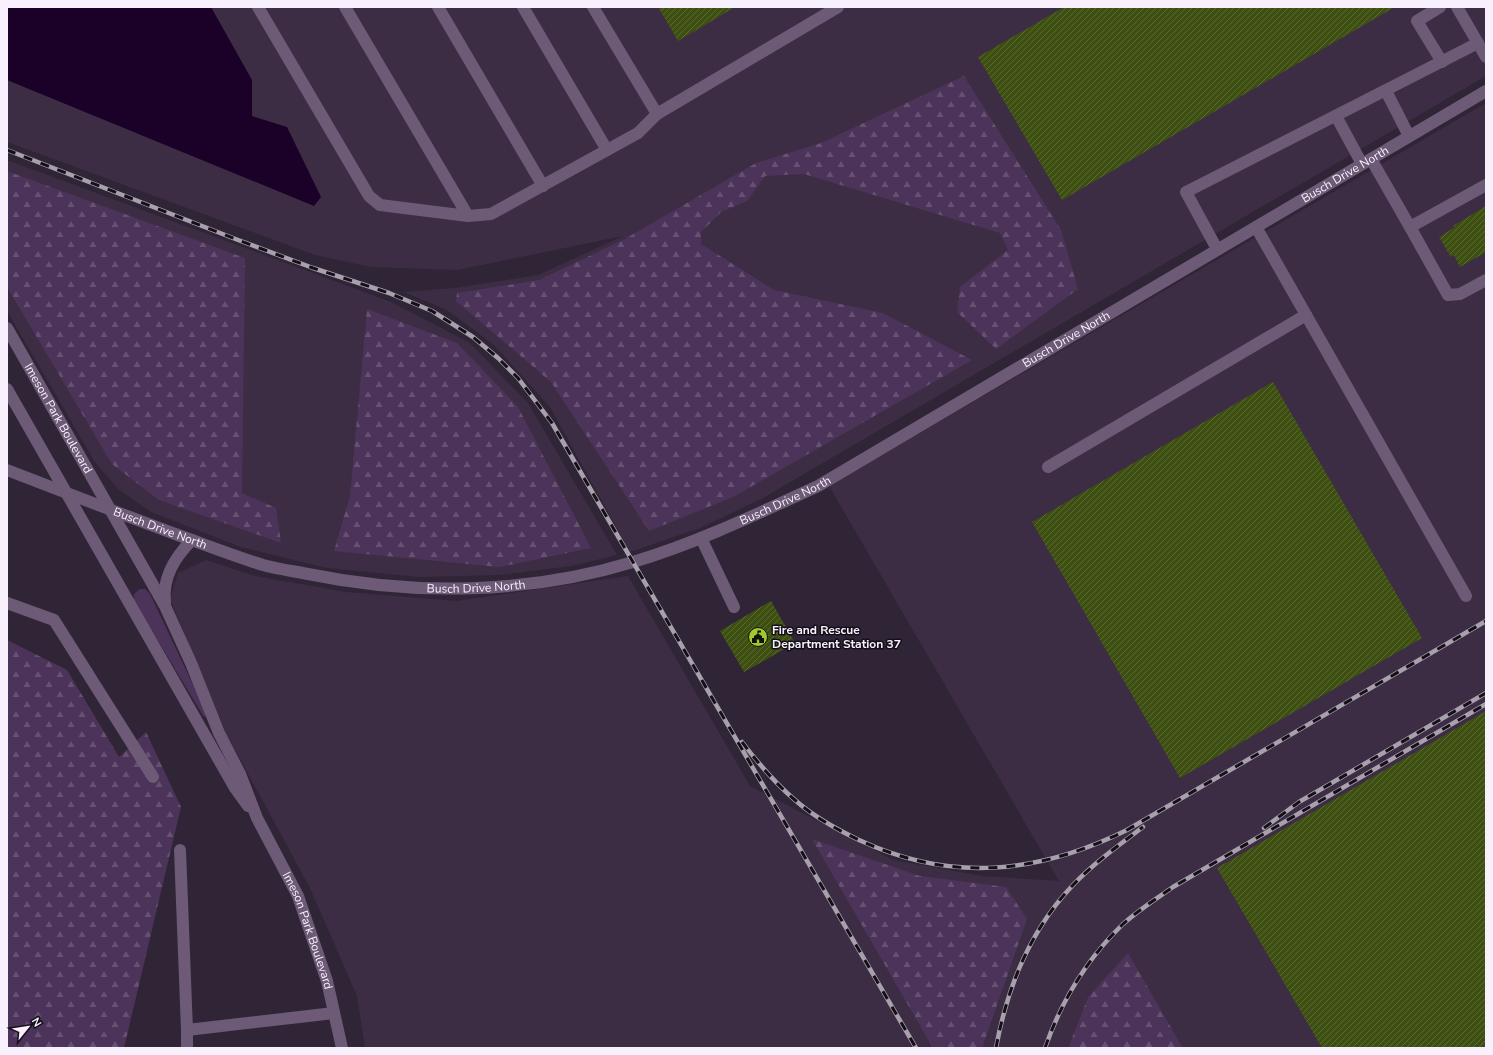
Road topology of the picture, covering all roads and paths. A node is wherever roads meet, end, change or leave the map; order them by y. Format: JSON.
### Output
{"nodes":[{"id":1,"x":258,"y":7,"type":"edge"},
{"id":2,"x":345,"y":7,"type":"edge"},
{"id":3,"x":438,"y":7,"type":"edge"},
{"id":4,"x":523,"y":7,"type":"edge"},
{"id":5,"x":593,"y":7,"type":"edge"},
{"id":6,"x":838,"y":7,"type":"edge"},
{"id":7,"x":1440,"y":7,"type":"edge"},
{"id":8,"x":1457,"y":7,"type":"edge"},
{"id":9,"x":1478,"y":43,"type":"junction"},
{"id":10,"x":1486,"y":58,"type":"edge"},
{"id":11,"x":1442,"y":62,"type":"junction"},
{"id":12,"x":1486,"y":91,"type":"edge"},
{"id":13,"x":1386,"y":92,"type":"junction"},
{"id":14,"x":657,"y":114,"type":"junction"},
{"id":15,"x":1336,"y":116,"type":"junction"},
{"id":16,"x":1409,"y":136,"type":"junction"},
{"id":17,"x":606,"y":150,"type":"junction"},
{"id":18,"x":1366,"y":161,"type":"junction"},
{"id":19,"x":1486,"y":185,"type":"edge"},
{"id":20,"x":543,"y":186,"type":"junction"},
{"id":21,"x":468,"y":216,"type":"junction"},
{"id":22,"x":1256,"y":227,"type":"junction"},
{"id":23,"x":1410,"y":227,"type":"junction"},
{"id":24,"x":1218,"y":249,"type":"junction"},
{"id":25,"x":1486,"y":280,"type":"edge"},
{"id":26,"x":1306,"y":315,"type":"junction"},
{"id":27,"x":7,"y":328,"type":"edge"},
{"id":28,"x":7,"y":389,"type":"edge"},
{"id":29,"x":1048,"y":467,"type":"dead end"},
{"id":30,"x":7,"y":470,"type":"edge"},
{"id":31,"x":68,"y":494,"type":"junction"},
{"id":32,"x":109,"y":510,"type":"junction"},
{"id":33,"x":701,"y":538,"type":"junction"},
{"id":34,"x":192,"y":540,"type":"junction"},
{"id":35,"x":1466,"y":596,"type":"dead end"},
{"id":36,"x":7,"y":603,"type":"edge"},
{"id":37,"x":165,"y":606,"type":"junction"},
{"id":38,"x":734,"y":607,"type":"dead end"},
{"id":39,"x":153,"y":777,"type":"dead end"},
{"id":40,"x":257,"y":818,"type":"junction"},
{"id":41,"x":180,"y":850,"type":"dead end"},
{"id":42,"x":334,"y":1013,"type":"junction"},
{"id":43,"x":187,"y":1030,"type":"junction"},
{"id":44,"x":188,"y":1048,"type":"edge"},
{"id":45,"x":342,"y":1048,"type":"edge"}],
"edges":[{"from":1,"to":21,"type":"street"},
{"from":2,"to":21,"type":"street"},
{"from":3,"to":20,"type":"street"},
{"from":4,"to":17,"type":"street"},
{"from":5,"to":14,"type":"street"},
{"from":6,"to":14,"type":"street"},
{"from":7,"to":11,"type":"street"},
{"from":8,"to":9,"type":"street"},
{"from":9,"to":10,"type":"street"},
{"from":9,"to":11,"type":"street"},
{"from":11,"to":13,"type":"street"},
{"from":12,"to":16,"type":"street","name":"Busch Drive North"},
{"from":13,"to":15,"type":"street"},
{"from":13,"to":16,"type":"street"},
{"from":14,"to":17,"type":"street"},
{"from":15,"to":18,"type":"street"},
{"from":15,"to":24,"type":"street"},
{"from":16,"to":18,"type":"street","name":"Busch Drive North"},
{"from":17,"to":20,"type":"street"},
{"from":18,"to":22,"type":"street","name":"Busch Drive North"},
{"from":18,"to":23,"type":"street"},
{"from":19,"to":23,"type":"street"},
{"from":20,"to":21,"type":"street"},
{"from":22,"to":24,"type":"street","name":"Busch Drive North"},
{"from":22,"to":26,"type":"street"},
{"from":23,"to":25,"type":"street"},
{"from":24,"to":33,"type":"street","name":"Busch Drive North"},
{"from":26,"to":29,"type":"street"},
{"from":26,"to":35,"type":"street"},
{"from":27,"to":32,"type":"street","name":"Imeson Park Boulevard"},
{"from":28,"to":31,"type":"street"},
{"from":30,"to":31,"type":"street","name":"Busch Drive North"},
{"from":31,"to":32,"type":"street","name":"Busch Drive North"},
{"from":31,"to":40,"type":"street"},
{"from":32,"to":34,"type":"street","name":"Busch Drive North"},
{"from":32,"to":37,"type":"street","name":"Imeson Park Boulevard"},
{"from":33,"to":34,"type":"street","name":"Busch Drive North"},
{"from":33,"to":38,"type":"street"},
{"from":34,"to":37,"type":"street"},
{"from":36,"to":39,"type":"street"},
{"from":37,"to":40,"type":"street","name":"Imeson Park Boulevard"},
{"from":40,"to":42,"type":"street","name":"Imeson Park Boulevard"},
{"from":41,"to":43,"type":"street"},
{"from":42,"to":43,"type":"street"},
{"from":42,"to":45,"type":"street","name":"Imeson Park Boulevard"},
{"from":43,"to":44,"type":"street"}]}
